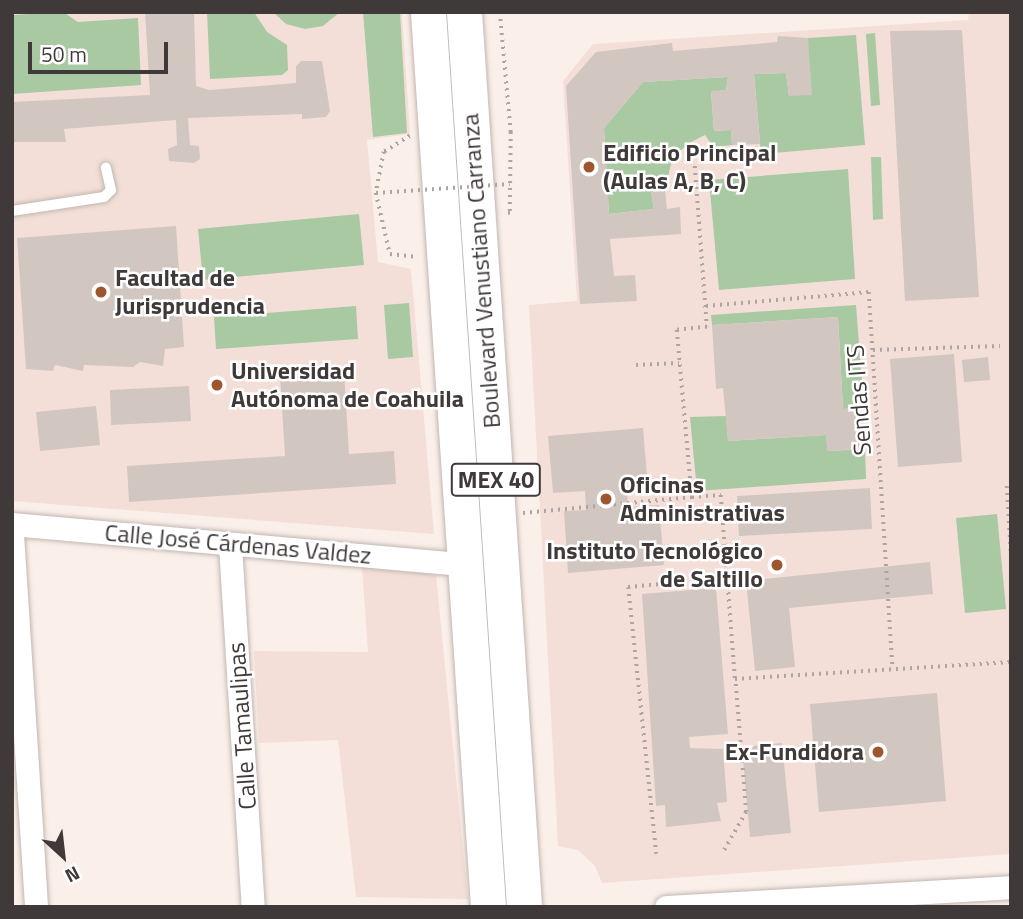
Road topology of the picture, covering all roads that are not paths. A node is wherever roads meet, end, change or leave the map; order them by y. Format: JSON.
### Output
{"nodes":[{"id":1,"x":428,"y":12,"type":"edge"},
{"id":2,"x":464,"y":12,"type":"edge"},
{"id":3,"x":483,"y":12,"type":"edge"},
{"id":4,"x":466,"y":54,"type":"junction"},
{"id":5,"x":106,"y":168,"type":"dead end"},
{"id":6,"x":12,"y":211,"type":"edge"},
{"id":7,"x":12,"y":524,"type":"edge"},
{"id":8,"x":12,"y":534,"type":"edge"},
{"id":9,"x":230,"y":545,"type":"junction"},
{"id":10,"x":464,"y":564,"type":"junction"},
{"id":11,"x":1011,"y":887,"type":"edge"},
{"id":12,"x":854,"y":901,"type":"edge"},
{"id":13,"x":36,"y":907,"type":"edge"},
{"id":14,"x":253,"y":907,"type":"edge"},
{"id":15,"x":488,"y":907,"type":"edge"},
{"id":16,"x":524,"y":907,"type":"edge"},
{"id":17,"x":666,"y":907,"type":"edge"}],
"edges":[{"from":1,"to":10,"type":"main road","name":"Boulevard Venustiano Carranza","number":"MEX 40"},
{"from":2,"to":4,"type":"main road","name":"Boulevard Venustiano Carranza","number":"MEX 40"},
{"from":3,"to":4,"type":"main road"},
{"from":4,"to":16,"type":"main road","name":"Boulevard Venustiano Carranza","number":"MEX 40"},
{"from":5,"to":6,"type":"lane"},
{"from":7,"to":9,"type":"street","name":"Calle José Cárdenas Valdez"},
{"from":8,"to":13,"type":"street"},
{"from":9,"to":10,"type":"street","name":"Calle José Cárdenas Valdez"},
{"from":9,"to":14,"type":"street","name":"Calle Tamaulipas"},
{"from":10,"to":15,"type":"main road","name":"Boulevard Venustiano Carranza","number":"MEX 40"},
{"from":11,"to":12,"type":"street"},
{"from":12,"to":17,"type":"street"}]}
